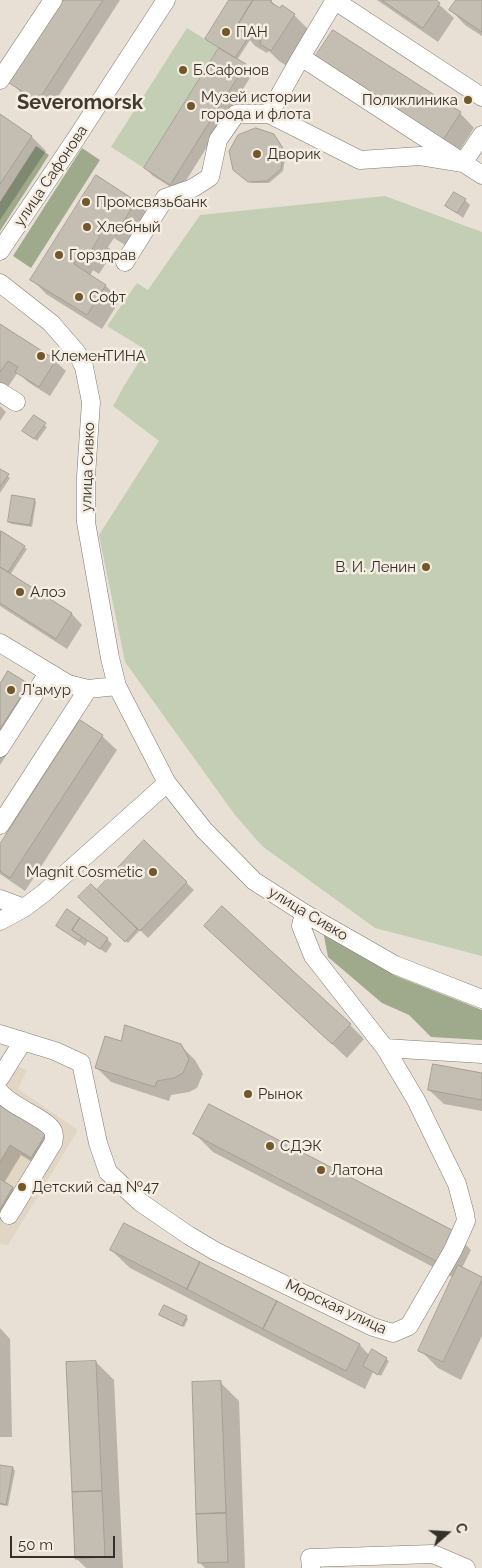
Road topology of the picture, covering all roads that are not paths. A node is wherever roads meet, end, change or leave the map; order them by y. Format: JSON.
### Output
{"nodes":[{"id":1,"x":53,"y":0,"type":"edge"},
{"id":2,"x":166,"y":0,"type":"edge"},
{"id":3,"x":334,"y":0,"type":"edge"},
{"id":4,"x":301,"y":57,"type":"junction"},
{"id":5,"x":0,"y":80,"type":"edge"},
{"id":6,"x":482,"y":97,"type":"edge"},
{"id":7,"x":269,"y":114,"type":"junction"},
{"id":8,"x":482,"y":135,"type":"edge"},
{"id":9,"x":463,"y":163,"type":"junction"},
{"id":10,"x":482,"y":175,"type":"edge"},
{"id":11,"x":0,"y":251,"type":"edge"},
{"id":12,"x":126,"y":262,"type":"dead end"},
{"id":13,"x":0,"y":283,"type":"edge"},
{"id":14,"x":0,"y":392,"type":"edge"},
{"id":15,"x":16,"y":402,"type":"dead end"},
{"id":16,"x":0,"y":642,"type":"edge"},
{"id":17,"x":48,"y":673,"type":"junction"},
{"id":18,"x":117,"y":686,"type":"junction"},
{"id":19,"x":88,"y":689,"type":"junction"},
{"id":20,"x":0,"y":748,"type":"edge"},
{"id":21,"x":167,"y":782,"type":"junction"},
{"id":22,"x":2,"y":816,"type":"edge"},
{"id":23,"x":0,"y":898,"type":"edge"},
{"id":24,"x":24,"y":908,"type":"junction"},
{"id":25,"x":304,"y":913,"type":"junction"},
{"id":26,"x":0,"y":921,"type":"edge"},
{"id":27,"x":482,"y":999,"type":"edge"},
{"id":28,"x":0,"y":1034,"type":"edge"},
{"id":29,"x":23,"y":1041,"type":"junction"},
{"id":30,"x":385,"y":1048,"type":"junction"},
{"id":31,"x":482,"y":1054,"type":"edge"},
{"id":32,"x":0,"y":1078,"type":"edge"},
{"id":33,"x":0,"y":1092,"type":"edge"},
{"id":34,"x":9,"y":1215,"type":"dead end"},
{"id":35,"x":311,"y":1568,"type":"edge"},
{"id":36,"x":466,"y":1568,"type":"edge"}],
"edges":[{"from":1,"to":5,"type":"street"},
{"from":2,"to":11,"type":"street","name":"улица Сафонова"},
{"from":3,"to":4,"type":"street"},
{"from":3,"to":6,"type":"street"},
{"from":4,"to":7,"type":"street"},
{"from":4,"to":9,"type":"street"},
{"from":7,"to":9,"type":"street"},
{"from":7,"to":12,"type":"street"},
{"from":8,"to":9,"type":"street"},
{"from":9,"to":10,"type":"street"},
{"from":13,"to":18,"type":"street","name":"улица Сивко"},
{"from":14,"to":15,"type":"street"},
{"from":16,"to":17,"type":"street"},
{"from":17,"to":19,"type":"street"},
{"from":17,"to":20,"type":"street"},
{"from":18,"to":19,"type":"street"},
{"from":18,"to":21,"type":"street","name":"улица Сивко"},
{"from":19,"to":22,"type":"street"},
{"from":21,"to":24,"type":"street"},
{"from":21,"to":25,"type":"street","name":"улица Сивко"},
{"from":23,"to":24,"type":"street"},
{"from":24,"to":26,"type":"street"},
{"from":25,"to":27,"type":"street","name":"улица Сивко"},
{"from":25,"to":30,"type":"street","name":"Морская улица"},
{"from":28,"to":29,"type":"street","name":"Морская улица"},
{"from":29,"to":30,"type":"street","name":"Морская улица"},
{"from":29,"to":32,"type":"street"},
{"from":30,"to":31,"type":"street"},
{"from":33,"to":34,"type":"street"},
{"from":35,"to":36,"type":"street"}]}
